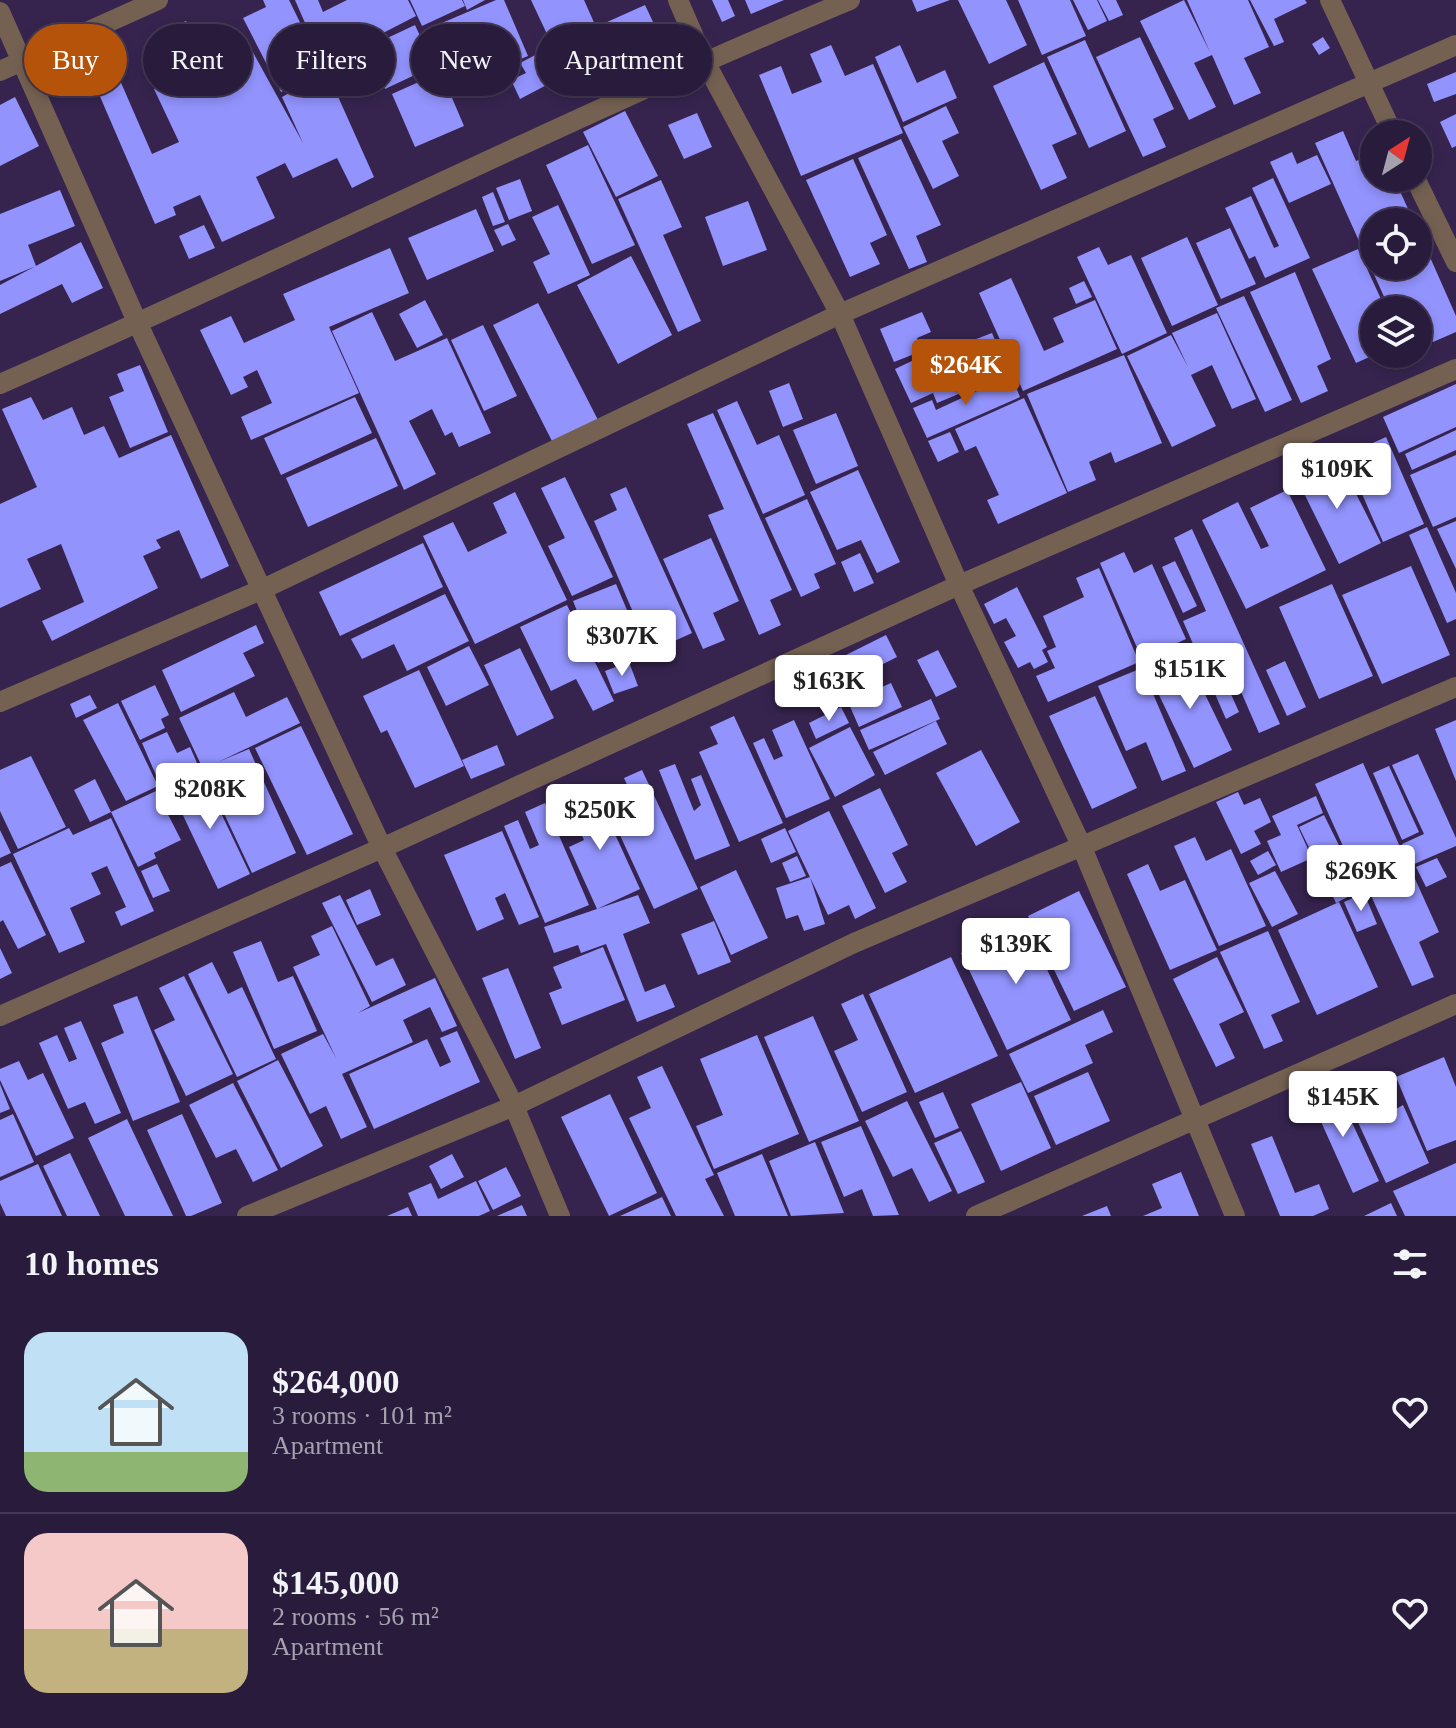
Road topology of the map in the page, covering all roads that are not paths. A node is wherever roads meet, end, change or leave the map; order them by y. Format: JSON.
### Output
{"nodes":[{"id":1,"x":158,"y":0,"type":"edge"},
{"id":2,"x":678,"y":0,"type":"edge"},
{"id":3,"x":850,"y":0,"type":"edge"},
{"id":4,"x":1330,"y":0,"type":"edge"},
{"id":5,"x":0,"y":12,"type":"edge"},
{"id":6,"x":688,"y":24,"type":"edge"},
{"id":7,"x":1456,"y":45,"type":"edge"},
{"id":8,"x":712,"y":57,"type":"edge"},
{"id":9,"x":22,"y":61,"type":"junction"},
{"id":10,"x":0,"y":71,"type":"edge"},
{"id":11,"x":712,"y":75,"type":"edge"},
{"id":12,"x":1370,"y":85,"type":"junction"},
{"id":13,"x":627,"y":96,"type":"edge"},
{"id":14,"x":1386,"y":120,"type":"edge"},
{"id":15,"x":1422,"y":192,"type":"edge"},
{"id":16,"x":1456,"y":262,"type":"edge"},
{"id":17,"x":840,"y":314,"type":"junction"},
{"id":18,"x":138,"y":324,"type":"junction"},
{"id":19,"x":1456,"y":369,"type":"edge"},
{"id":20,"x":0,"y":384,"type":"edge"},
{"id":21,"x":959,"y":585,"type":"junction"},
{"id":22,"x":263,"y":589,"type":"junction"},
{"id":23,"x":1456,"y":687,"type":"edge"},
{"id":24,"x":0,"y":702,"type":"edge"},
{"id":25,"x":1081,"y":845,"type":"junction"},
{"id":26,"x":382,"y":848,"type":"junction"},
{"id":27,"x":1456,"y":1004,"type":"edge"},
{"id":28,"x":0,"y":1016,"type":"edge"},
{"id":29,"x":514,"y":1106,"type":"junction"},
{"id":30,"x":1194,"y":1118,"type":"junction"},
{"id":31,"x":247,"y":1216,"type":"edge"},
{"id":32,"x":560,"y":1216,"type":"edge"},
{"id":33,"x":976,"y":1216,"type":"edge"},
{"id":34,"x":1235,"y":1216,"type":"edge"}],
"edges":[{"from":1,"to":9,"type":"street"},
{"from":2,"to":6,"type":"street"},
{"from":3,"to":8,"type":"street"},
{"from":4,"to":12,"type":"street"},
{"from":5,"to":9,"type":"street"},
{"from":7,"to":12,"type":"street"},
{"from":9,"to":10,"type":"street"},
{"from":9,"to":18,"type":"street"},
{"from":11,"to":17,"type":"street"},
{"from":12,"to":14,"type":"street"},
{"from":12,"to":17,"type":"street"},
{"from":13,"to":18,"type":"street"},
{"from":15,"to":16,"type":"street"},
{"from":17,"to":21,"type":"street"},
{"from":17,"to":22,"type":"street"},
{"from":18,"to":20,"type":"street"},
{"from":18,"to":22,"type":"street"},
{"from":19,"to":21,"type":"street"},
{"from":21,"to":25,"type":"street"},
{"from":21,"to":26,"type":"street"},
{"from":22,"to":24,"type":"street"},
{"from":22,"to":26,"type":"street"},
{"from":23,"to":25,"type":"street"},
{"from":25,"to":29,"type":"street"},
{"from":25,"to":30,"type":"street"},
{"from":26,"to":28,"type":"street"},
{"from":26,"to":29,"type":"street"},
{"from":27,"to":30,"type":"street"},
{"from":29,"to":31,"type":"street"},
{"from":29,"to":32,"type":"street"},
{"from":30,"to":33,"type":"street"},
{"from":30,"to":34,"type":"street"}]}
